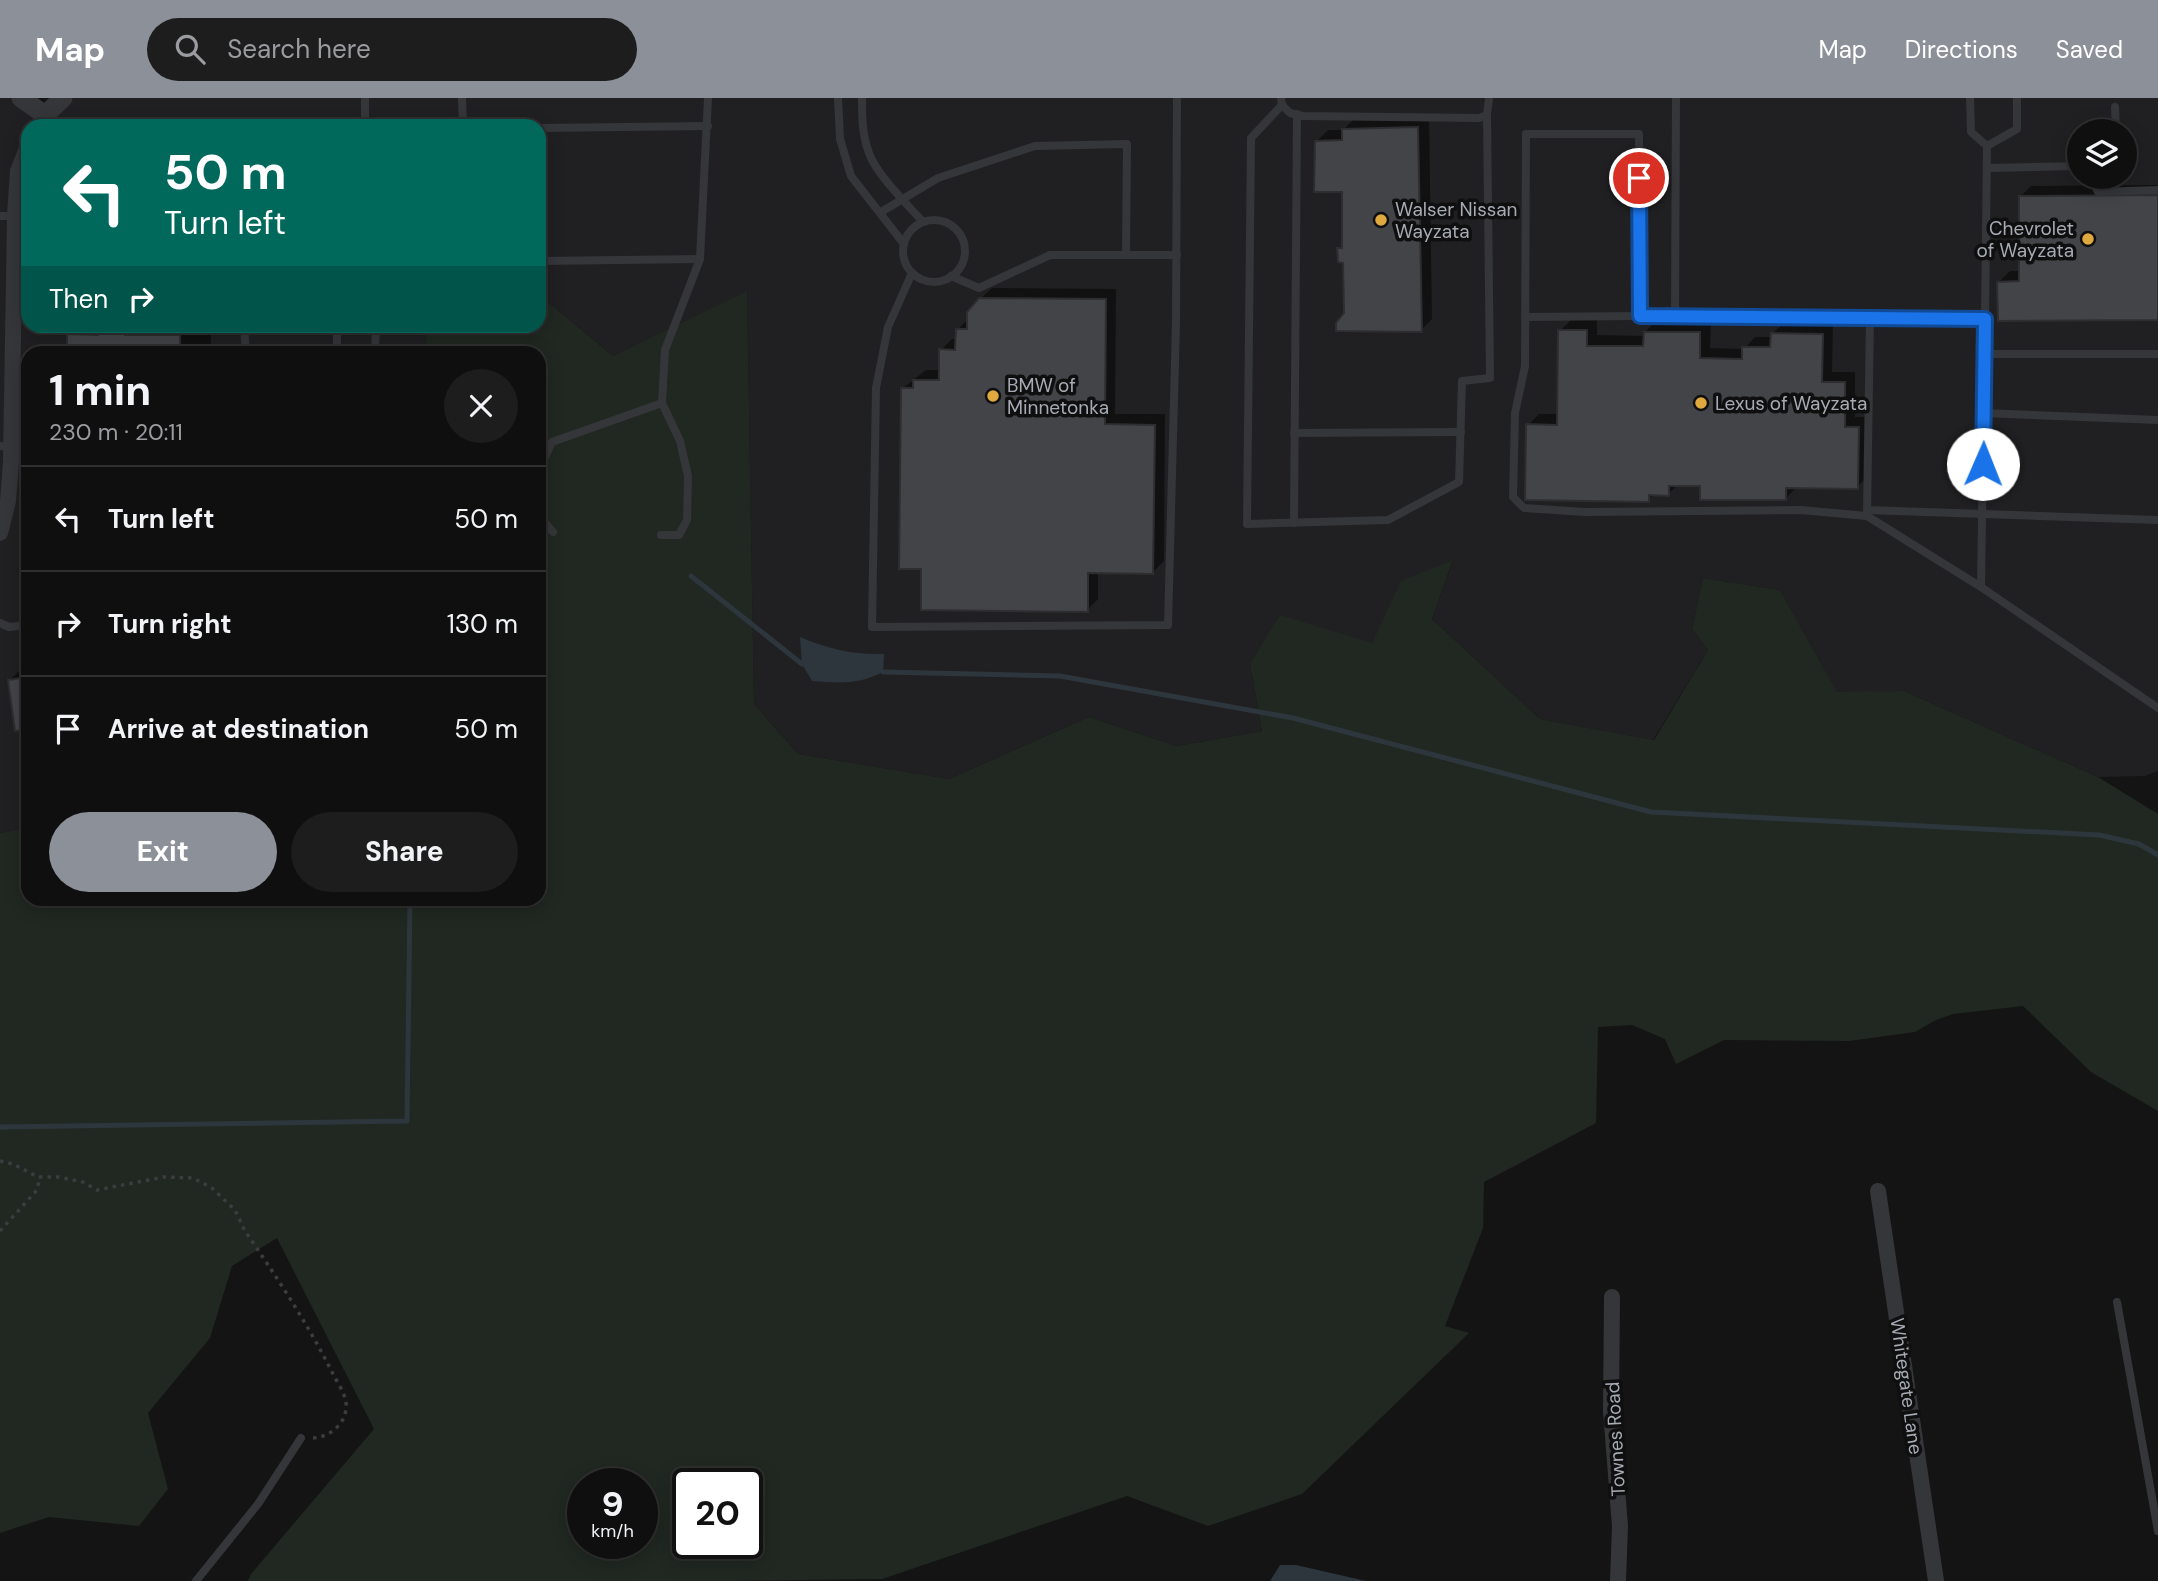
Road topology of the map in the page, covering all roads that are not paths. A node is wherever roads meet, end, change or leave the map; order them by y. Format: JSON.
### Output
{"nodes":[{"id":1,"x":20,"y":98,"type":"edge"},
{"id":2,"x":63,"y":98,"type":"edge"},
{"id":3,"x":365,"y":98,"type":"edge"},
{"id":4,"x":462,"y":98,"type":"edge"},
{"id":5,"x":708,"y":98,"type":"edge"},
{"id":6,"x":838,"y":98,"type":"edge"},
{"id":7,"x":862,"y":98,"type":"edge"},
{"id":8,"x":1177,"y":98,"type":"edge"},
{"id":9,"x":1489,"y":98,"type":"edge"},
{"id":10,"x":1676,"y":98,"type":"edge"},
{"id":11,"x":1970,"y":98,"type":"edge"},
{"id":12,"x":2017,"y":98,"type":"edge"},
{"id":13,"x":1282,"y":101,"type":"edge"},
{"id":14,"x":2115,"y":107,"type":"dead end"},
{"id":15,"x":1297,"y":114,"type":"junction"},
{"id":16,"x":1487,"y":115,"type":"junction"},
{"id":17,"x":41,"y":119,"type":"edge"},
{"id":18,"x":43,"y":119,"type":"edge"},
{"id":19,"x":365,"y":119,"type":"edge"},
{"id":20,"x":463,"y":119,"type":"edge"},
{"id":21,"x":2116,"y":119,"type":"edge"},
{"id":22,"x":708,"y":126,"type":"junction"},
{"id":23,"x":546,"y":128,"type":"edge"},
{"id":24,"x":1987,"y":146,"type":"junction"},
{"id":25,"x":21,"y":163,"type":"edge"},
{"id":26,"x":2067,"y":166,"type":"edge"},
{"id":27,"x":1987,"y":168,"type":"junction"},
{"id":28,"x":2097,"y":189,"type":"edge"},
{"id":29,"x":2158,"y":190,"type":"edge"},
{"id":30,"x":903,"y":201,"type":"junction"},
{"id":31,"x":881,"y":212,"type":"junction"},
{"id":32,"x":14,"y":216,"type":"edge"},
{"id":33,"x":923,"y":222,"type":"junction"},
{"id":34,"x":904,"y":244,"type":"junction"},
{"id":35,"x":1126,"y":255,"type":"junction"},
{"id":36,"x":1177,"y":256,"type":"junction"},
{"id":37,"x":700,"y":259,"type":"junction"},
{"id":38,"x":546,"y":261,"type":"edge"},
{"id":39,"x":912,"y":273,"type":"junction"},
{"id":40,"x":951,"y":276,"type":"junction"},
{"id":41,"x":1640,"y":316,"type":"junction"},
{"id":42,"x":1675,"y":316,"type":"junction"},
{"id":43,"x":1525,"y":317,"type":"junction"},
{"id":44,"x":1870,"y":317,"type":"junction"},
{"id":45,"x":1985,"y":319,"type":"junction"},
{"id":46,"x":1984,"y":354,"type":"junction"},
{"id":47,"x":2158,"y":354,"type":"edge"},
{"id":48,"x":663,"y":403,"type":"junction"},
{"id":49,"x":1983,"y":413,"type":"junction"},
{"id":50,"x":2158,"y":420,"type":"edge"},
{"id":51,"x":1461,"y":432,"type":"junction"},
{"id":52,"x":1294,"y":433,"type":"junction"},
{"id":53,"x":6,"y":447,"type":"edge"},
{"id":54,"x":546,"y":455,"type":"edge"},
{"id":55,"x":1867,"y":513,"type":"junction"},
{"id":56,"x":1982,"y":513,"type":"junction"},
{"id":57,"x":2158,"y":520,"type":"edge"},
{"id":58,"x":1294,"y":523,"type":"junction"},
{"id":59,"x":546,"y":524,"type":"edge"},
{"id":60,"x":553,"y":532,"type":"dead end"},
{"id":61,"x":0,"y":533,"type":"edge"},
{"id":62,"x":662,"y":535,"type":"dead end"},
{"id":63,"x":1981,"y":587,"type":"junction"},
{"id":64,"x":0,"y":623,"type":"edge"},
{"id":65,"x":21,"y":626,"type":"edge"},
{"id":66,"x":2158,"y":708,"type":"edge"},
{"id":67,"x":1878,"y":1191,"type":"dead end"},
{"id":68,"x":1612,"y":1297,"type":"dead end"},
{"id":69,"x":2117,"y":1302,"type":"dead end"},
{"id":70,"x":301,"y":1438,"type":"road end"},
{"id":71,"x":2158,"y":1531,"type":"edge"},
{"id":72,"x":196,"y":1581,"type":"edge"},
{"id":73,"x":1618,"y":1581,"type":"edge"},
{"id":74,"x":1936,"y":1581,"type":"edge"}],
"edges":[{"from":1,"to":17,"type":"street"},
{"from":2,"to":18,"type":"street"},
{"from":3,"to":19,"type":"lane"},
{"from":4,"to":20,"type":"lane"},
{"from":5,"to":22,"type":"lane"},
{"from":6,"to":31,"type":"lane"},
{"from":7,"to":30,"type":"lane"},
{"from":8,"to":36,"type":"lane"},
{"from":9,"to":16,"type":"lane"},
{"from":10,"to":42,"type":"lane"},
{"from":11,"to":24,"type":"lane"},
{"from":12,"to":24,"type":"lane"},
{"from":13,"to":15,"type":"lane"},
{"from":13,"to":58,"type":"lane"},
{"from":14,"to":21,"type":"lane"},
{"from":15,"to":16,"type":"lane"},
{"from":15,"to":52,"type":"lane"},
{"from":16,"to":51,"type":"lane"},
{"from":22,"to":23,"type":"lane"},
{"from":22,"to":37,"type":"lane"},
{"from":24,"to":27,"type":"lane"},
{"from":25,"to":32,"type":"street"},
{"from":26,"to":27,"type":"lane"},
{"from":27,"to":45,"type":"lane"},
{"from":28,"to":29,"type":"lane"},
{"from":30,"to":31,"type":"lane"},
{"from":30,"to":33,"type":"lane"},
{"from":30,"to":35,"type":"lane"},
{"from":31,"to":34,"type":"lane"},
{"from":32,"to":53,"type":"street"},
{"from":33,"to":34,"type":"lane"},
{"from":33,"to":40,"type":"lane"},
{"from":34,"to":39,"type":"lane"},
{"from":35,"to":36,"type":"lane"},
{"from":35,"to":40,"type":"lane"},
{"from":36,"to":39,"type":"lane"},
{"from":37,"to":38,"type":"lane"},
{"from":37,"to":48,"type":"lane"},
{"from":39,"to":40,"type":"lane"},
{"from":41,"to":42,"type":"lane"},
{"from":41,"to":43,"type":"lane"},
{"from":41,"to":43,"type":"lane"},
{"from":42,"to":44,"type":"lane"},
{"from":43,"to":55,"type":"lane"},
{"from":44,"to":45,"type":"lane"},
{"from":44,"to":55,"type":"lane"},
{"from":45,"to":46,"type":"lane"},
{"from":46,"to":47,"type":"lane"},
{"from":46,"to":49,"type":"lane"},
{"from":48,"to":54,"type":"lane"},
{"from":48,"to":62,"type":"lane"},
{"from":49,"to":50,"type":"lane"},
{"from":49,"to":56,"type":"lane"},
{"from":51,"to":52,"type":"lane"},
{"from":51,"to":58,"type":"lane"},
{"from":52,"to":58,"type":"lane"},
{"from":53,"to":61,"type":"street"},
{"from":55,"to":56,"type":"lane"},
{"from":55,"to":63,"type":"lane"},
{"from":56,"to":57,"type":"lane"},
{"from":56,"to":63,"type":"lane"},
{"from":59,"to":60,"type":"lane"},
{"from":63,"to":66,"type":"lane"},
{"from":64,"to":65,"type":"lane"},
{"from":67,"to":74,"type":"street","name":"Whitegate Lane"},
{"from":68,"to":73,"type":"street","name":"Townes Road"},
{"from":69,"to":71,"type":"lane"},
{"from":70,"to":72,"type":"lane"}]}
